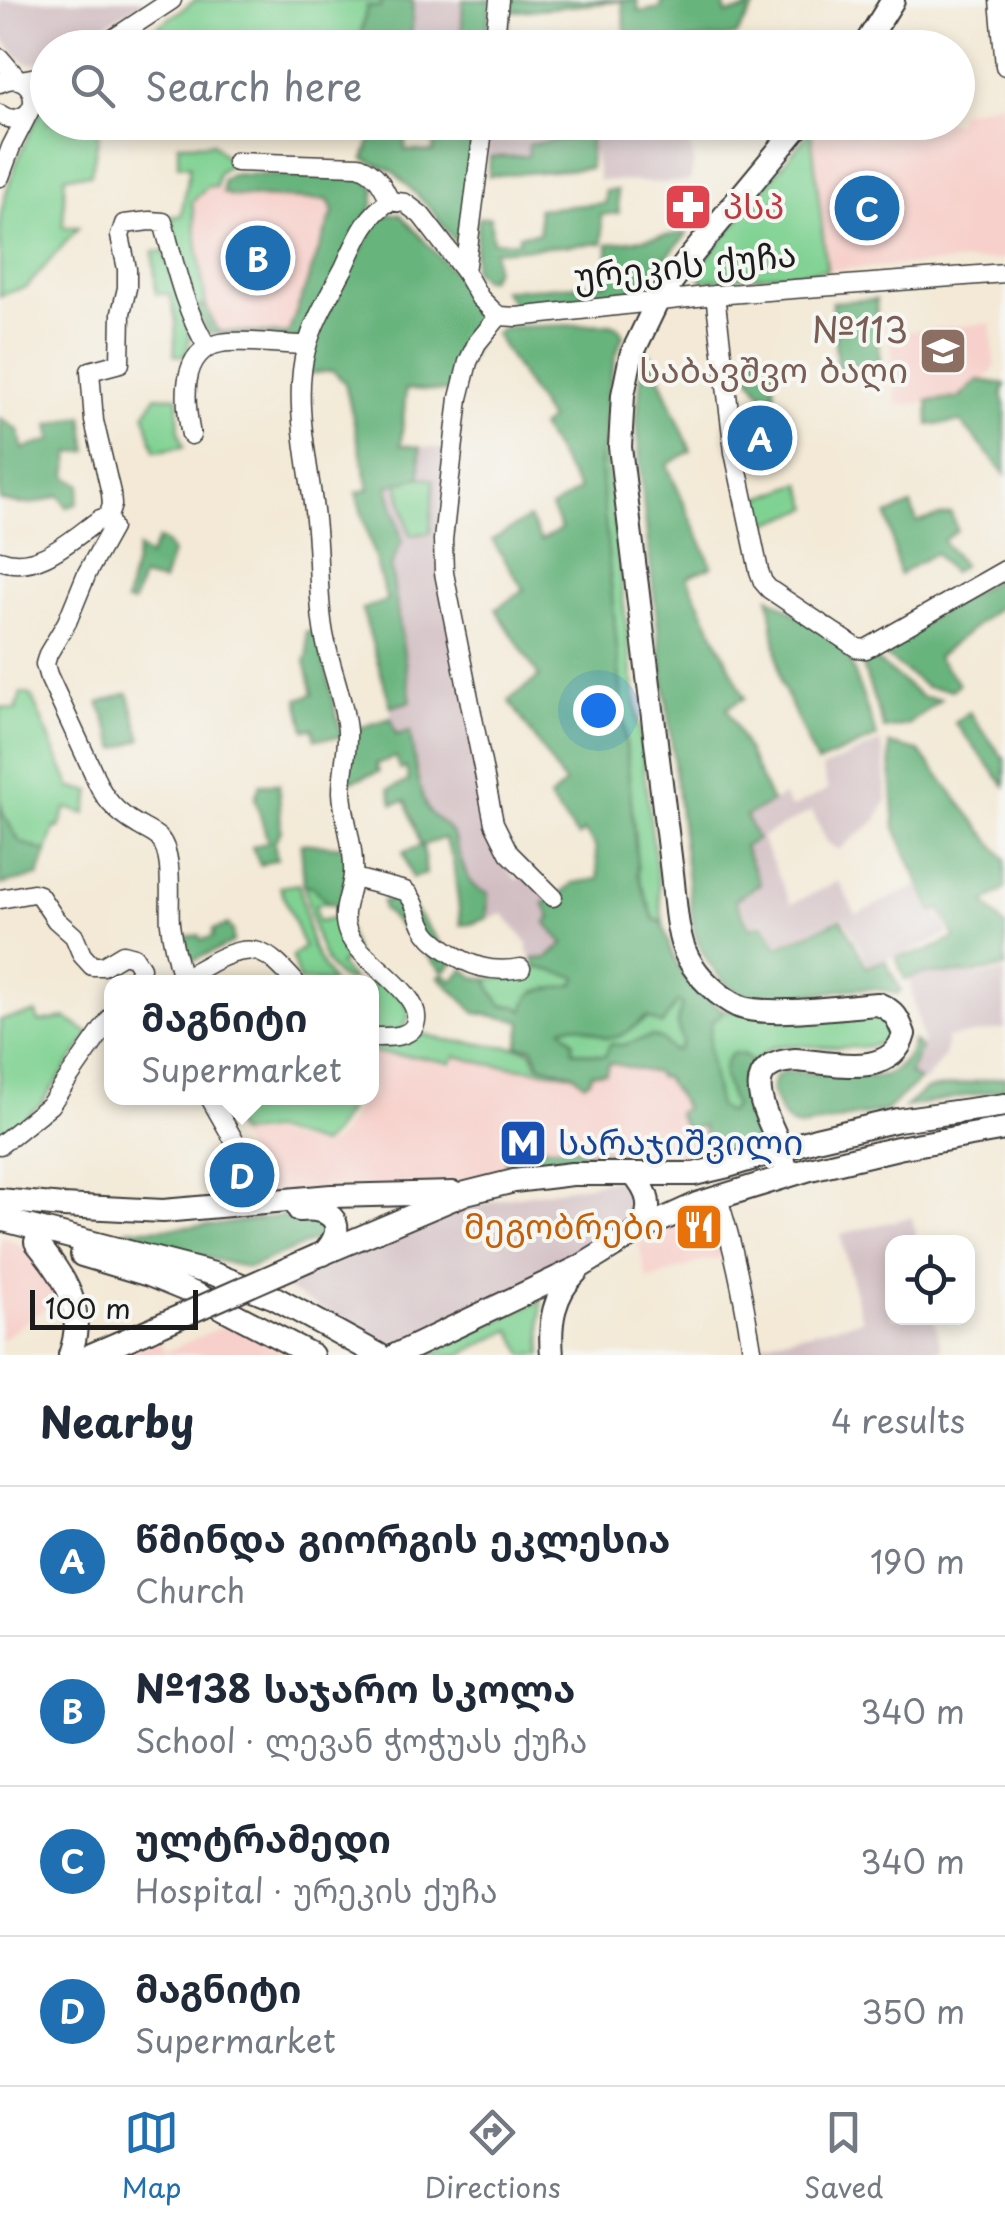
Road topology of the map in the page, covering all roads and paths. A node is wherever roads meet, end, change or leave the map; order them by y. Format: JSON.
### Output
{"nodes":[{"id":1,"x":172,"y":0,"type":"edge"},
{"id":2,"x":499,"y":0,"type":"edge"},
{"id":3,"x":893,"y":0,"type":"edge"},
{"id":4,"x":999,"y":0,"type":"edge"},
{"id":5,"x":127,"y":30,"type":"edge"},
{"id":6,"x":496,"y":30,"type":"edge"},
{"id":7,"x":874,"y":30,"type":"edge"},
{"id":8,"x":0,"y":58,"type":"edge"},
{"id":9,"x":1005,"y":66,"type":"edge"},
{"id":10,"x":12,"y":80,"type":"edge"},
{"id":11,"x":30,"y":108,"type":"joint"},
{"id":12,"x":0,"y":114,"type":"edge"},
{"id":13,"x":482,"y":140,"type":"edge"},
{"id":14,"x":787,"y":140,"type":"edge"},
{"id":15,"x":236,"y":162,"type":"dead end"},
{"id":16,"x":0,"y":177,"type":"edge"},
{"id":17,"x":390,"y":201,"type":"junction"},
{"id":18,"x":465,"y":272,"type":"junction"},
{"id":19,"x":1005,"y":273,"type":"edge"},
{"id":20,"x":715,"y":294,"type":"junction"},
{"id":21,"x":658,"y":300,"type":"junction"},
{"id":22,"x":500,"y":316,"type":"junction"},
{"id":23,"x":307,"y":345,"type":"junction"},
{"id":24,"x":208,"y":348,"type":"junction"},
{"id":25,"x":191,"y":435,"type":"dead end"},
{"id":26,"x":108,"y":518,"type":"junction"},
{"id":27,"x":0,"y":560,"type":"edge"},
{"id":28,"x":1005,"y":570,"type":"edge"},
{"id":29,"x":354,"y":878,"type":"junction"},
{"id":30,"x":552,"y":898,"type":"dead end"},
{"id":31,"x":0,"y":899,"type":"edge"},
{"id":32,"x":521,"y":968,"type":"dead end"},
{"id":33,"x":140,"y":975,"type":"edge"},
{"id":34,"x":178,"y":975,"type":"edge"},
{"id":35,"x":189,"y":975,"type":"edge"},
{"id":36,"x":290,"y":975,"type":"edge"},
{"id":37,"x":104,"y":1030,"type":"edge"},
{"id":38,"x":379,"y":1037,"type":"edge"},
{"id":39,"x":214,"y":1105,"type":"edge"},
{"id":40,"x":1005,"y":1105,"type":"edge"},
{"id":41,"x":918,"y":1118,"type":"junction"},
{"id":42,"x":1005,"y":1129,"type":"edge"},
{"id":43,"x":920,"y":1144,"type":"junction"},
{"id":44,"x":0,"y":1145,"type":"edge"},
{"id":45,"x":780,"y":1149,"type":"junction"},
{"id":46,"x":634,"y":1174,"type":"junction"},
{"id":47,"x":788,"y":1175,"type":"junction"},
{"id":48,"x":466,"y":1192,"type":"junction"},
{"id":49,"x":717,"y":1196,"type":"junction"},
{"id":50,"x":0,"y":1200,"type":"edge"},
{"id":51,"x":268,"y":1202,"type":"junction"},
{"id":52,"x":0,"y":1219,"type":"edge"},
{"id":53,"x":642,"y":1229,"type":"junction"},
{"id":54,"x":0,"y":1231,"type":"edge"},
{"id":55,"x":36,"y":1242,"type":"junction"},
{"id":56,"x":127,"y":1252,"type":"junction"},
{"id":57,"x":320,"y":1255,"type":"junction"},
{"id":58,"x":580,"y":1268,"type":"junction"},
{"id":59,"x":70,"y":1355,"type":"edge"},
{"id":60,"x":92,"y":1355,"type":"edge"},
{"id":61,"x":312,"y":1355,"type":"edge"},
{"id":62,"x":379,"y":1355,"type":"edge"},
{"id":63,"x":396,"y":1355,"type":"edge"},
{"id":64,"x":552,"y":1355,"type":"edge"},
{"id":65,"x":753,"y":1355,"type":"edge"}],
"edges":[{"from":1,"to":5,"type":"street"},
{"from":2,"to":6,"type":"street"},
{"from":3,"to":7,"type":"main road"},
{"from":4,"to":9,"type":"street"},
{"from":8,"to":10,"type":"street"},
{"from":11,"to":12,"type":"street"},
{"from":11,"to":16,"type":"street"},
{"from":13,"to":18,"type":"street"},
{"from":14,"to":21,"type":"main road"},
{"from":15,"to":17,"type":"street"},
{"from":17,"to":18,"type":"street"},
{"from":17,"to":23,"type":"street"},
{"from":18,"to":22,"type":"street"},
{"from":19,"to":20,"type":"street","name":"ურეკის ქუჩა"},
{"from":20,"to":21,"type":"street","name":"ურეკის ქუჩა"},
{"from":20,"to":28,"type":"street"},
{"from":21,"to":22,"type":"street","name":"ურეკის ქუჩა"},
{"from":21,"to":45,"type":"main road"},
{"from":22,"to":30,"type":"street"},
{"from":23,"to":24,"type":"street"},
{"from":23,"to":29,"type":"street"},
{"from":24,"to":25,"type":"street"},
{"from":24,"to":26,"type":"street"},
{"from":26,"to":27,"type":"street"},
{"from":26,"to":34,"type":"street"},
{"from":29,"to":32,"type":"street"},
{"from":29,"to":38,"type":"street"},
{"from":31,"to":33,"type":"street"},
{"from":35,"to":36,"type":"street"},
{"from":37,"to":44,"type":"street"},
{"from":39,"to":51,"type":"street"},
{"from":40,"to":41,"type":"main road"},
{"from":41,"to":43,"type":"street"},
{"from":41,"to":45,"type":"main road"},
{"from":42,"to":43,"type":"main road"},
{"from":43,"to":47,"type":"main road"},
{"from":45,"to":46,"type":"main road"},
{"from":45,"to":47,"type":"main road"},
{"from":46,"to":48,"type":"main road"},
{"from":46,"to":53,"type":"main road"},
{"from":47,"to":49,"type":"main road"},
{"from":48,"to":51,"type":"main road"},
{"from":48,"to":57,"type":"main road"},
{"from":49,"to":53,"type":"main road"},
{"from":49,"to":65,"type":"street"},
{"from":50,"to":51,"type":"main road"},
{"from":52,"to":56,"type":"main road"},
{"from":53,"to":58,"type":"main road"},
{"from":54,"to":55,"type":"main road"},
{"from":55,"to":59,"type":"main road"},
{"from":55,"to":61,"type":"main road"},
{"from":56,"to":57,"type":"main road"},
{"from":56,"to":62,"type":"main road"},
{"from":57,"to":60,"type":"main road","bridge":true},
{"from":58,"to":63,"type":"main road"},
{"from":58,"to":64,"type":"main road"}]}
